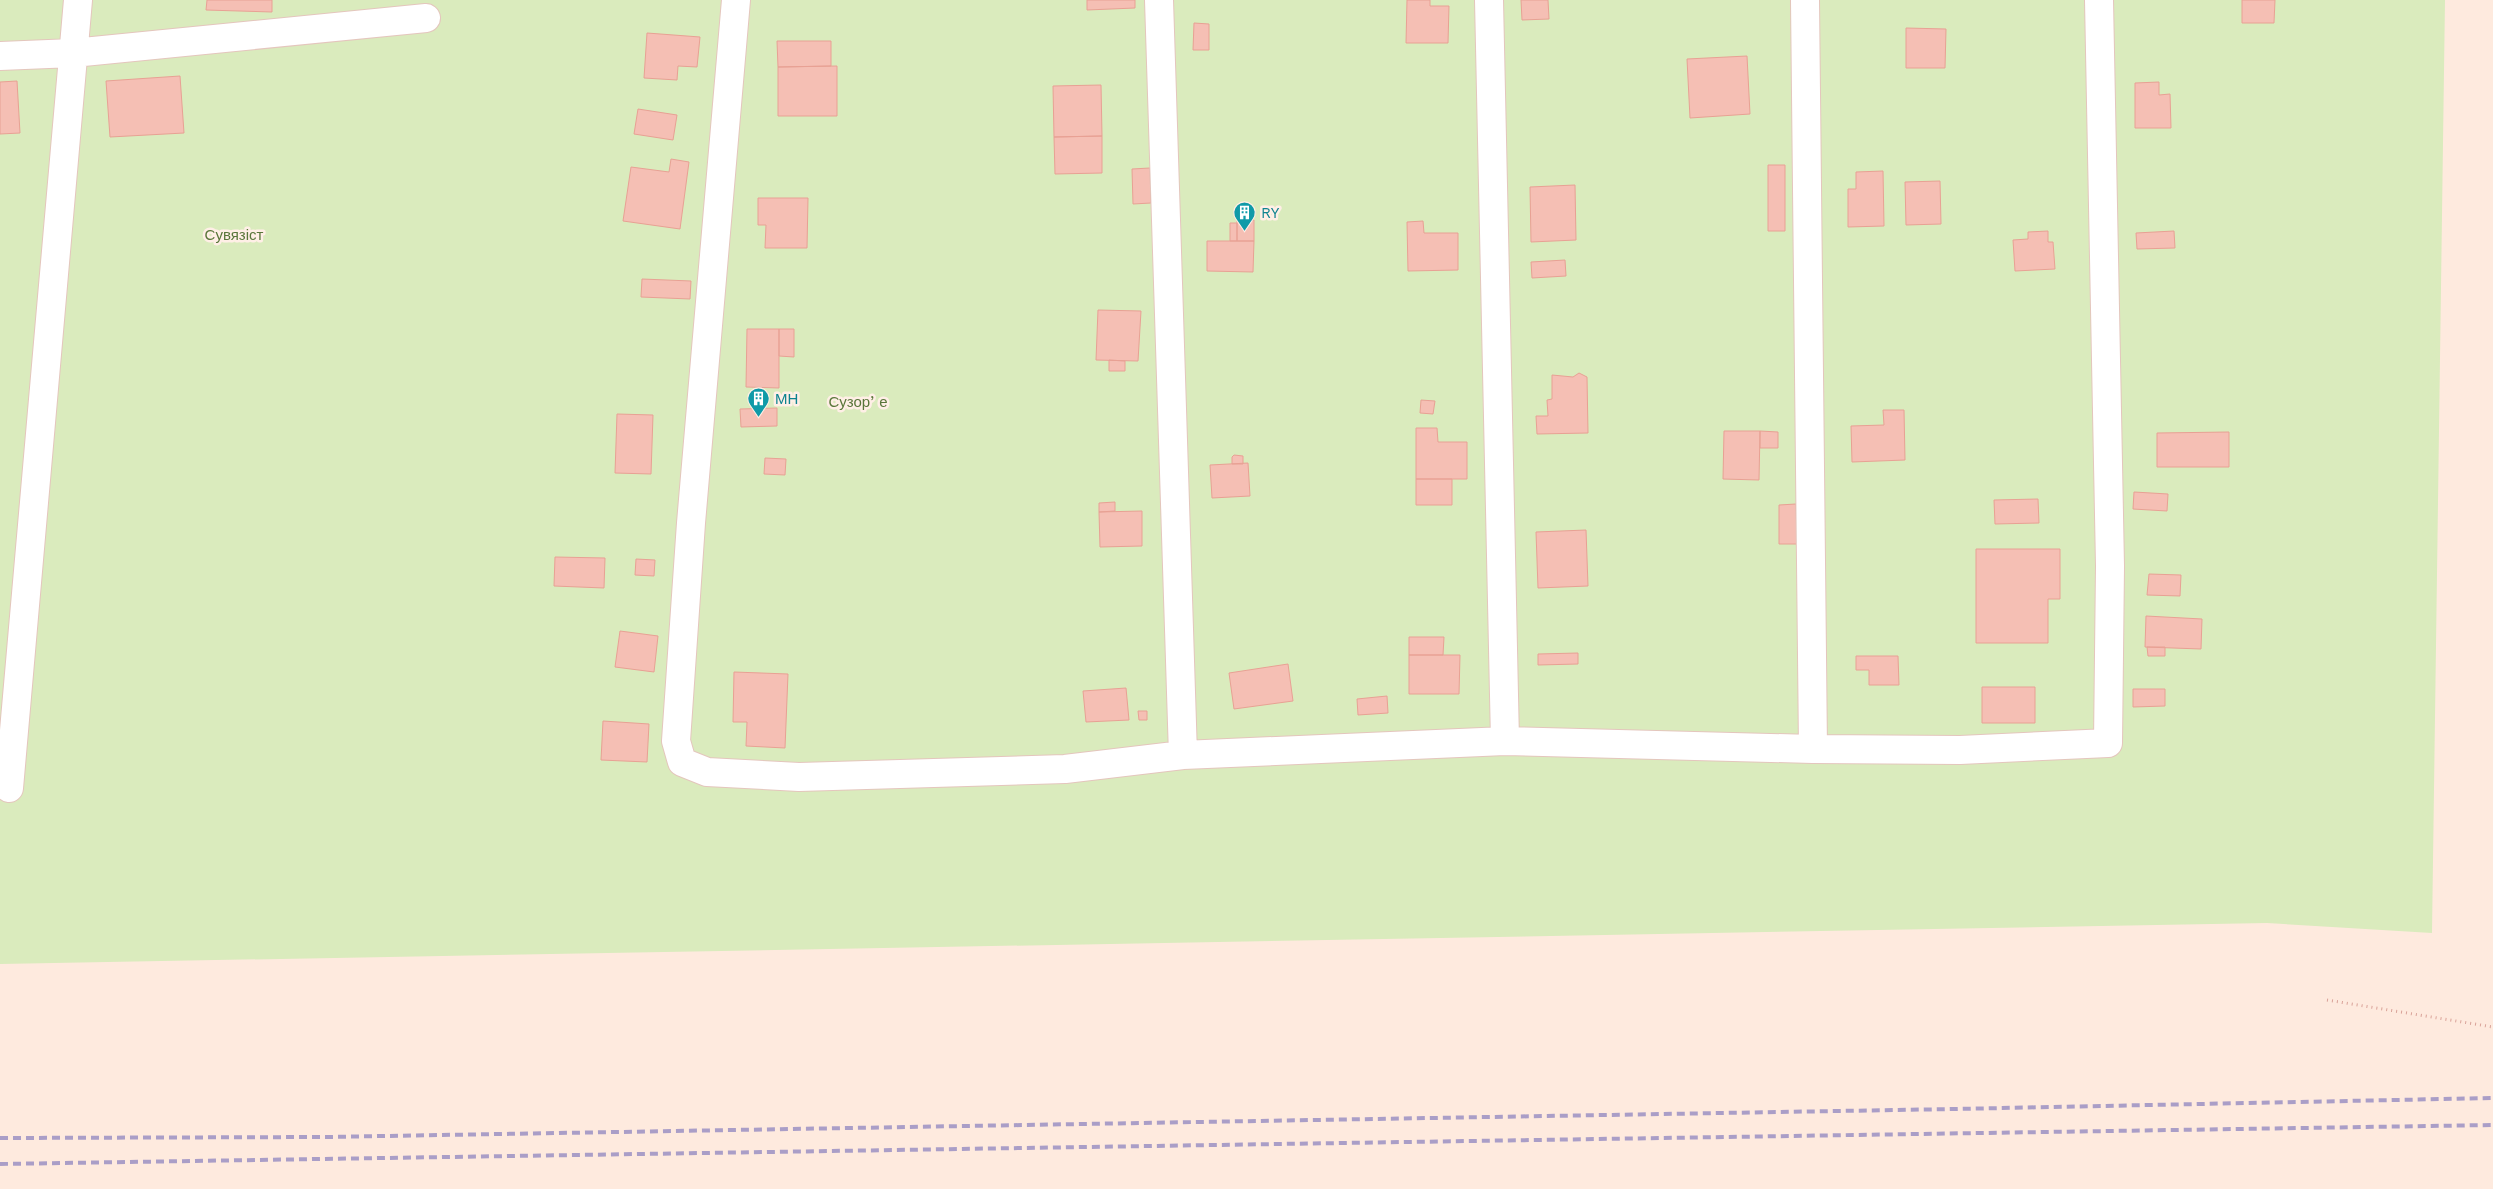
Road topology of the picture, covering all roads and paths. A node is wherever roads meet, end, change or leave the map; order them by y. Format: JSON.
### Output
{"nodes":[{"id":1,"x":78,"y":0,"type":"edge"},
{"id":2,"x":736,"y":0,"type":"edge"},
{"id":3,"x":1159,"y":0,"type":"edge"},
{"id":4,"x":1489,"y":0,"type":"edge"},
{"id":5,"x":1805,"y":0,"type":"edge"},
{"id":6,"x":2099,"y":0,"type":"edge"},
{"id":7,"x":426,"y":18,"type":"dead end"},
{"id":8,"x":73,"y":53,"type":"junction"},
{"id":9,"x":0,"y":56,"type":"edge"},
{"id":10,"x":1506,"y":741,"type":"junction"},
{"id":11,"x":1814,"y":749,"type":"junction"},
{"id":12,"x":1183,"y":755,"type":"junction"},
{"id":13,"x":9,"y":788,"type":"dead end"},
{"id":14,"x":2327,"y":1000,"type":"dead end"},
{"id":15,"x":2493,"y":1027,"type":"edge"}],
"edges":[{"from":1,"to":8,"type":"lane"},
{"from":2,"to":12,"type":"lane"},
{"from":3,"to":12,"type":"lane"},
{"from":4,"to":10,"type":"lane"},
{"from":5,"to":11,"type":"lane"},
{"from":6,"to":11,"type":"lane"},
{"from":7,"to":8,"type":"lane"},
{"from":8,"to":9,"type":"lane"},
{"from":8,"to":13,"type":"lane"},
{"from":10,"to":11,"type":"lane"},
{"from":10,"to":12,"type":"lane"},
{"from":14,"to":15,"type":"path"}]}
